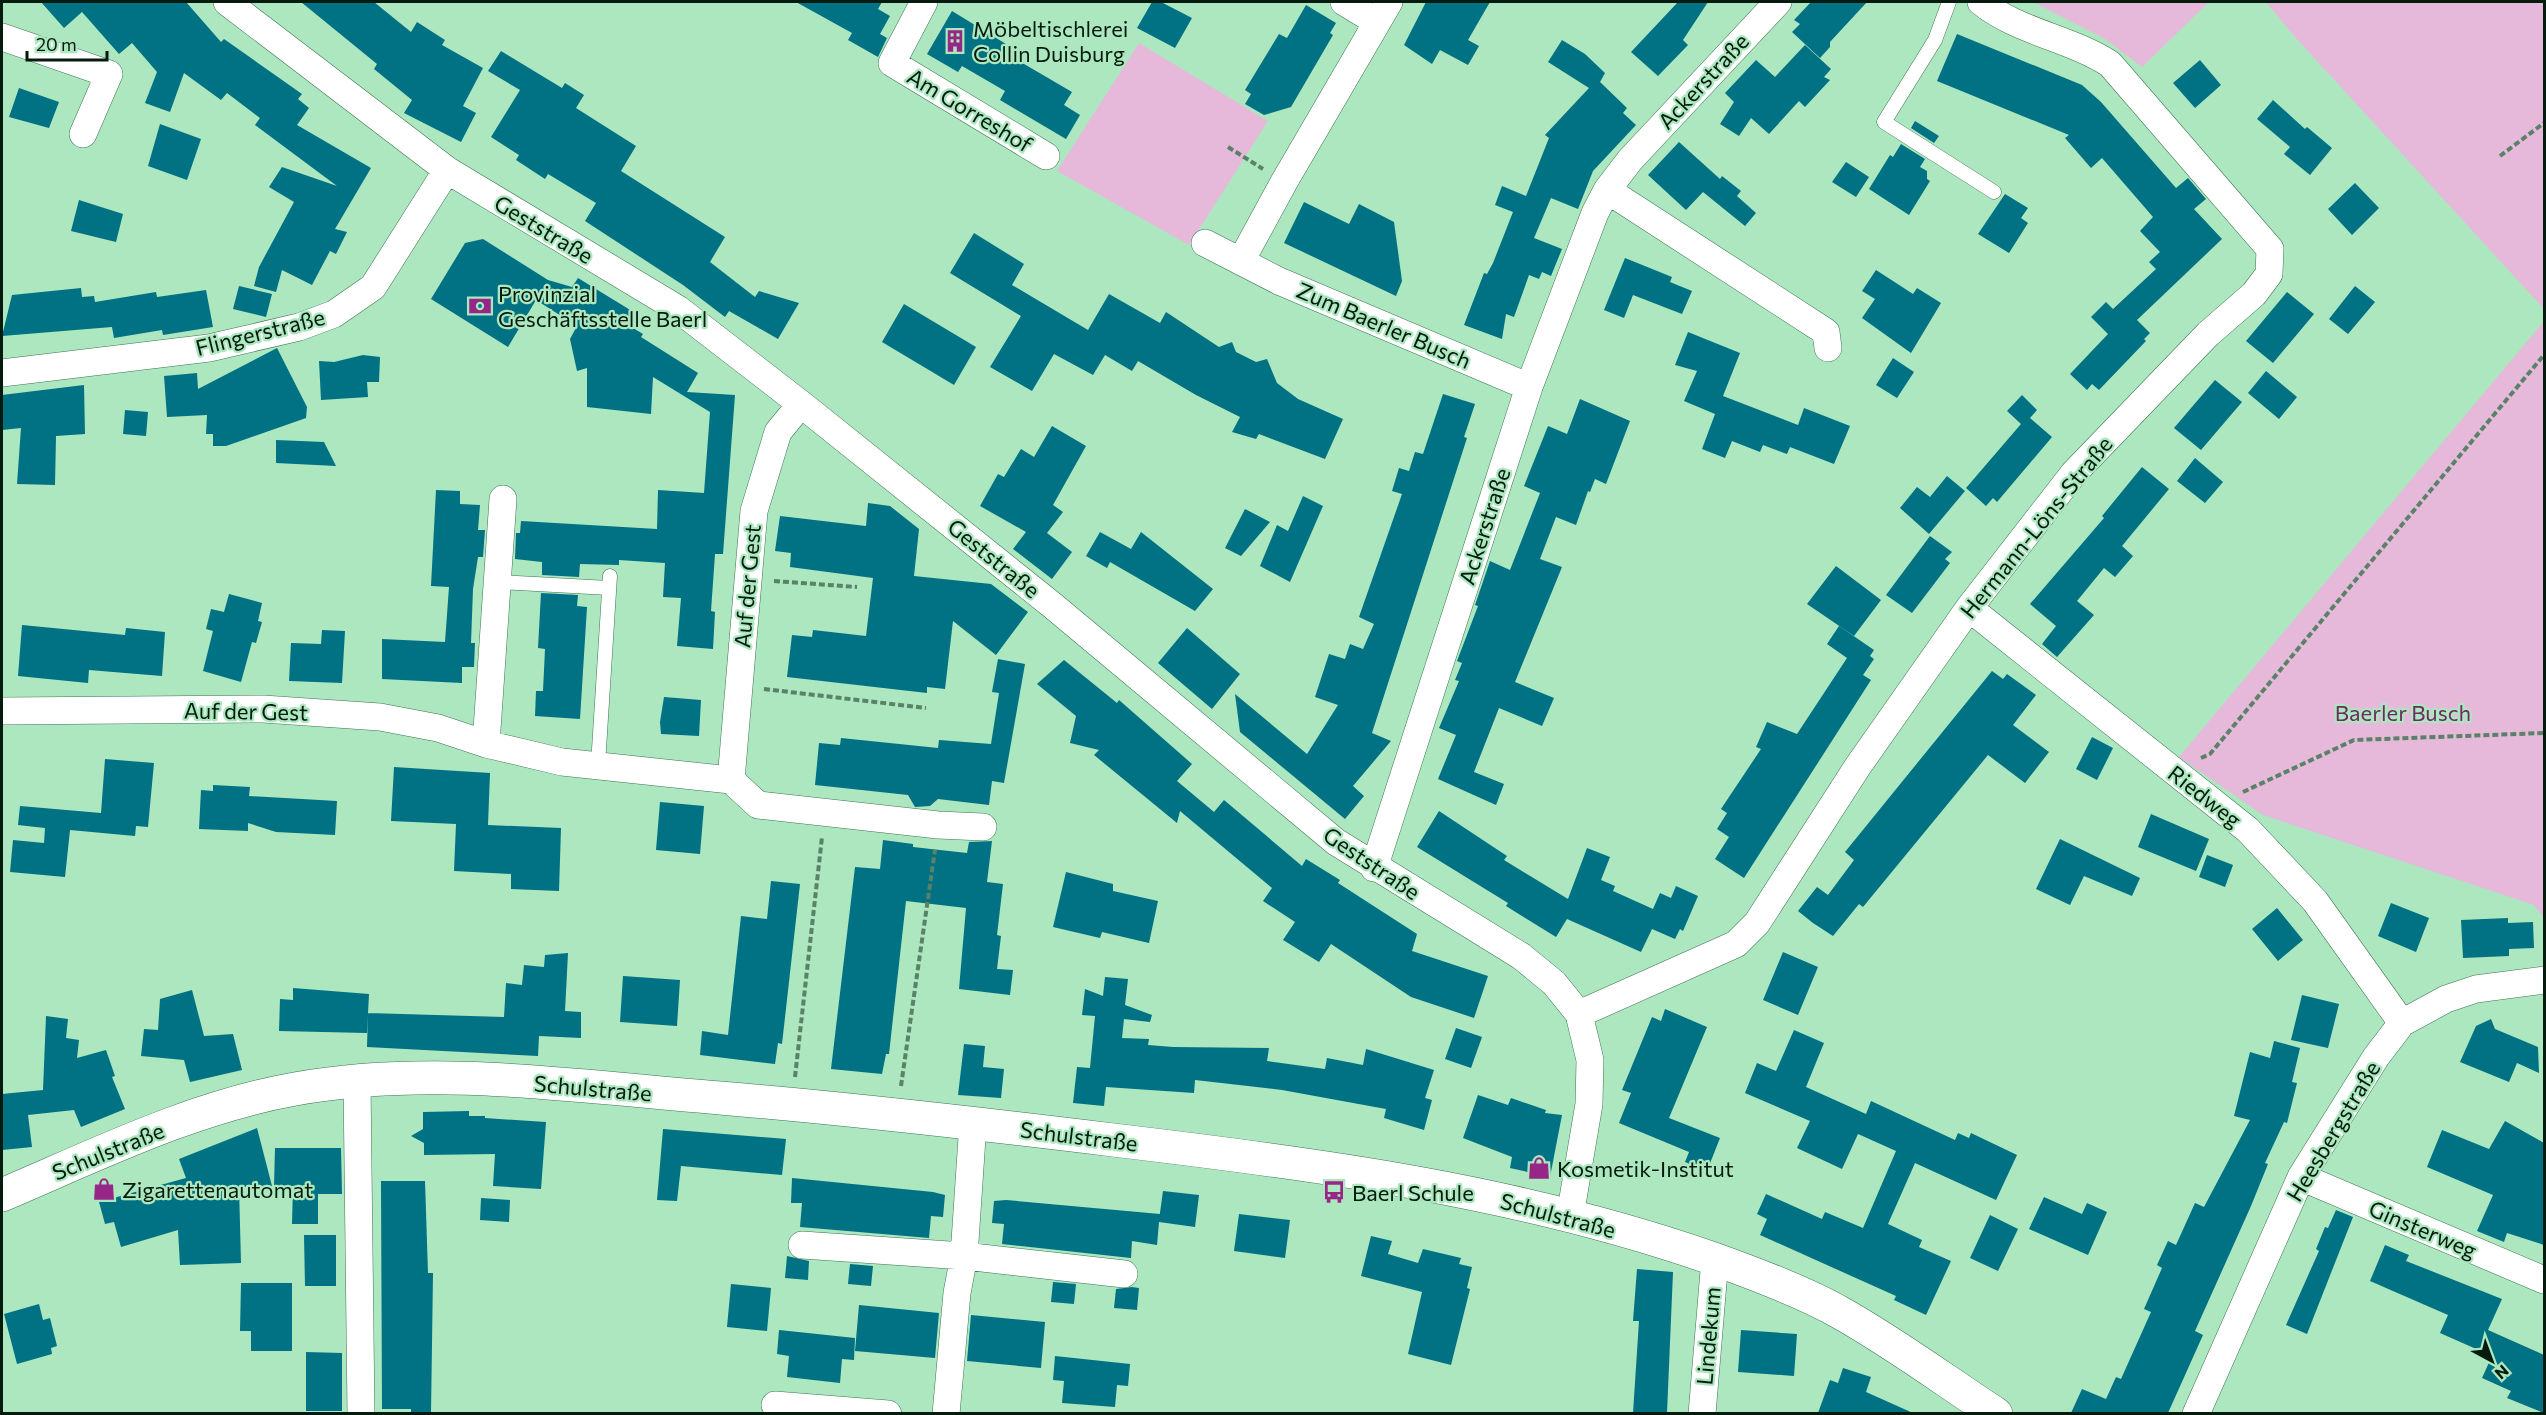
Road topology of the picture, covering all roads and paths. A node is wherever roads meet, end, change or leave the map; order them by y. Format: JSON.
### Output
{"nodes":[{"id":1,"x":227,"y":2,"type":"edge"},
{"id":2,"x":924,"y":2,"type":"edge"},
{"id":3,"x":1344,"y":2,"type":"edge"},
{"id":4,"x":1778,"y":2,"type":"edge"},
{"id":5,"x":1949,"y":2,"type":"edge"},
{"id":6,"x":1981,"y":2,"type":"edge"},
{"id":7,"x":1383,"y":12,"type":"edge"},
{"id":8,"x":2,"y":37,"type":"edge"},
{"id":9,"x":2544,"y":123,"type":"edge"},
{"id":10,"x":83,"y":134,"type":"dead end"},
{"id":11,"x":1228,"y":147,"type":"dead end"},
{"id":12,"x":1046,"y":156,"type":"dead end"},
{"id":13,"x":2500,"y":156,"type":"dead end"},
{"id":14,"x":447,"y":170,"type":"junction"},
{"id":15,"x":1284,"y":182,"type":"junction"},
{"id":16,"x":1607,"y":190,"type":"junction"},
{"id":17,"x":1994,"y":192,"type":"dead end"},
{"id":18,"x":1205,"y":243,"type":"dead end"},
{"id":19,"x":1241,"y":261,"type":"junction"},
{"id":20,"x":1828,"y":348,"type":"dead end"},
{"id":21,"x":2544,"y":355,"type":"edge"},
{"id":22,"x":2,"y":373,"type":"edge"},
{"id":23,"x":1529,"y":387,"type":"junction"},
{"id":24,"x":801,"y":404,"type":"junction"},
{"id":25,"x":503,"y":499,"type":"dead end"},
{"id":26,"x":747,"y":579,"type":"junction"},
{"id":27,"x":499,"y":582,"type":"junction"},
{"id":28,"x":857,"y":587,"type":"dead end"},
{"id":29,"x":1969,"y":608,"type":"junction"},
{"id":30,"x":739,"y":686,"type":"junction"},
{"id":31,"x":926,"y":708,"type":"dead end"},
{"id":32,"x":2,"y":711,"type":"edge"},
{"id":33,"x":2544,"y":733,"type":"edge"},
{"id":34,"x":486,"y":744,"type":"junction"},
{"id":35,"x":598,"y":765,"type":"junction"},
{"id":36,"x":2172,"y":770,"type":"junction"},
{"id":37,"x":731,"y":780,"type":"junction"},
{"id":38,"x":2215,"y":804,"type":"junction"},
{"id":39,"x":825,"y":812,"type":"junction"},
{"id":40,"x":938,"y":825,"type":"junction"},
{"id":41,"x":983,"y":827,"type":"dead end"},
{"id":42,"x":1374,"y":868,"type":"junction"},
{"id":43,"x":2544,"y":980,"type":"edge"},
{"id":44,"x":1579,"y":1014,"type":"junction"},
{"id":45,"x":2402,"y":1023,"type":"junction"},
{"id":46,"x":357,"y":1082,"type":"junction"},
{"id":47,"x":792,"y":1104,"type":"junction"},
{"id":48,"x":898,"y":1114,"type":"junction"},
{"id":49,"x":973,"y":1123,"type":"junction"},
{"id":50,"x":2301,"y":1177,"type":"junction"},
{"id":51,"x":2,"y":1195,"type":"edge"},
{"id":52,"x":1570,"y":1216,"type":"junction"},
{"id":53,"x":802,"y":1245,"type":"dead end"},
{"id":54,"x":964,"y":1256,"type":"junction"},
{"id":55,"x":1715,"y":1259,"type":"junction"},
{"id":56,"x":1124,"y":1274,"type":"dead end"},
{"id":57,"x":2544,"y":1280,"type":"edge"},
{"id":58,"x":775,"y":1405,"type":"dead end"},
{"id":59,"x":361,"y":1413,"type":"edge"},
{"id":60,"x":888,"y":1413,"type":"edge"},
{"id":61,"x":946,"y":1413,"type":"edge"},
{"id":62,"x":1702,"y":1413,"type":"edge"},
{"id":63,"x":1996,"y":1413,"type":"edge"},
{"id":64,"x":2196,"y":1413,"type":"edge"}],
"edges":[{"from":1,"to":14,"type":"street","name":"Geststraße"},
{"from":2,"to":12,"type":"street","name":"Am Gorreshof"},
{"from":3,"to":7,"type":"street"},
{"from":4,"to":16,"type":"street","name":"Ackerstraße"},
{"from":5,"to":17,"type":"lane"},
{"from":6,"to":29,"type":"street","name":"Hermann-Löns-Straße"},
{"from":7,"to":15,"type":"street"},
{"from":8,"to":10,"type":"street"},
{"from":9,"to":13,"type":"path"},
{"from":11,"to":15,"type":"path"},
{"from":14,"to":22,"type":"street","name":"Flingerstraße"},
{"from":14,"to":24,"type":"street","name":"Geststraße"},
{"from":15,"to":19,"type":"street"},
{"from":16,"to":20,"type":"street"},
{"from":16,"to":23,"type":"street","name":"Ackerstraße"},
{"from":18,"to":19,"type":"street","name":"Zum Baerler Busch"},
{"from":19,"to":23,"type":"street","name":"Zum Baerler Busch"},
{"from":21,"to":36,"type":"path"},
{"from":23,"to":42,"type":"street","name":"Ackerstraße"},
{"from":24,"to":26,"type":"street","name":"Auf der Gest"},
{"from":24,"to":42,"type":"street","name":"Geststraße"},
{"from":25,"to":27,"type":"street"},
{"from":26,"to":28,"type":"path"},
{"from":26,"to":30,"type":"street","name":"Auf der Gest"},
{"from":27,"to":34,"type":"street"},
{"from":27,"to":35,"type":"lane"},
{"from":29,"to":36,"type":"street","name":"Riedweg"},
{"from":29,"to":44,"type":"street","name":"Hermann-Löns-Straße"},
{"from":30,"to":31,"type":"path"},
{"from":30,"to":37,"type":"street","name":"Auf der Gest"},
{"from":32,"to":34,"type":"street","name":"Auf der Gest"},
{"from":33,"to":38,"type":"path"},
{"from":34,"to":35,"type":"street","name":"Auf der Gest"},
{"from":35,"to":37,"type":"street","name":"Auf der Gest"},
{"from":36,"to":38,"type":"street","name":"Riedweg"},
{"from":37,"to":39,"type":"street"},
{"from":38,"to":45,"type":"street","name":"Riedweg"},
{"from":39,"to":40,"type":"street"},
{"from":39,"to":47,"type":"path"},
{"from":40,"to":41,"type":"street"},
{"from":40,"to":48,"type":"path"},
{"from":42,"to":44,"type":"street","name":"Geststraße"},
{"from":43,"to":45,"type":"street","name":"Heesbergstraße"},
{"from":44,"to":52,"type":"street","name":"Geststraße"},
{"from":45,"to":50,"type":"street","name":"Heesbergstraße"},
{"from":46,"to":47,"type":"street","name":"Schulstraße"},
{"from":46,"to":51,"type":"street","name":"Schulstraße"},
{"from":46,"to":59,"type":"street"},
{"from":47,"to":48,"type":"street","name":"Schulstraße"},
{"from":48,"to":49,"type":"street","name":"Schulstraße"},
{"from":49,"to":52,"type":"street","name":"Schulstraße"},
{"from":49,"to":54,"type":"street"},
{"from":50,"to":57,"type":"street","name":"Ginsterweg"},
{"from":50,"to":64,"type":"street","name":"Heesbergstraße"},
{"from":52,"to":55,"type":"street","name":"Schulstraße"},
{"from":53,"to":54,"type":"street"},
{"from":54,"to":56,"type":"street"},
{"from":54,"to":61,"type":"street"},
{"from":55,"to":62,"type":"street","name":"Lindekum"},
{"from":55,"to":63,"type":"street","name":"Schulstraße"},
{"from":58,"to":60,"type":"street"}]}
